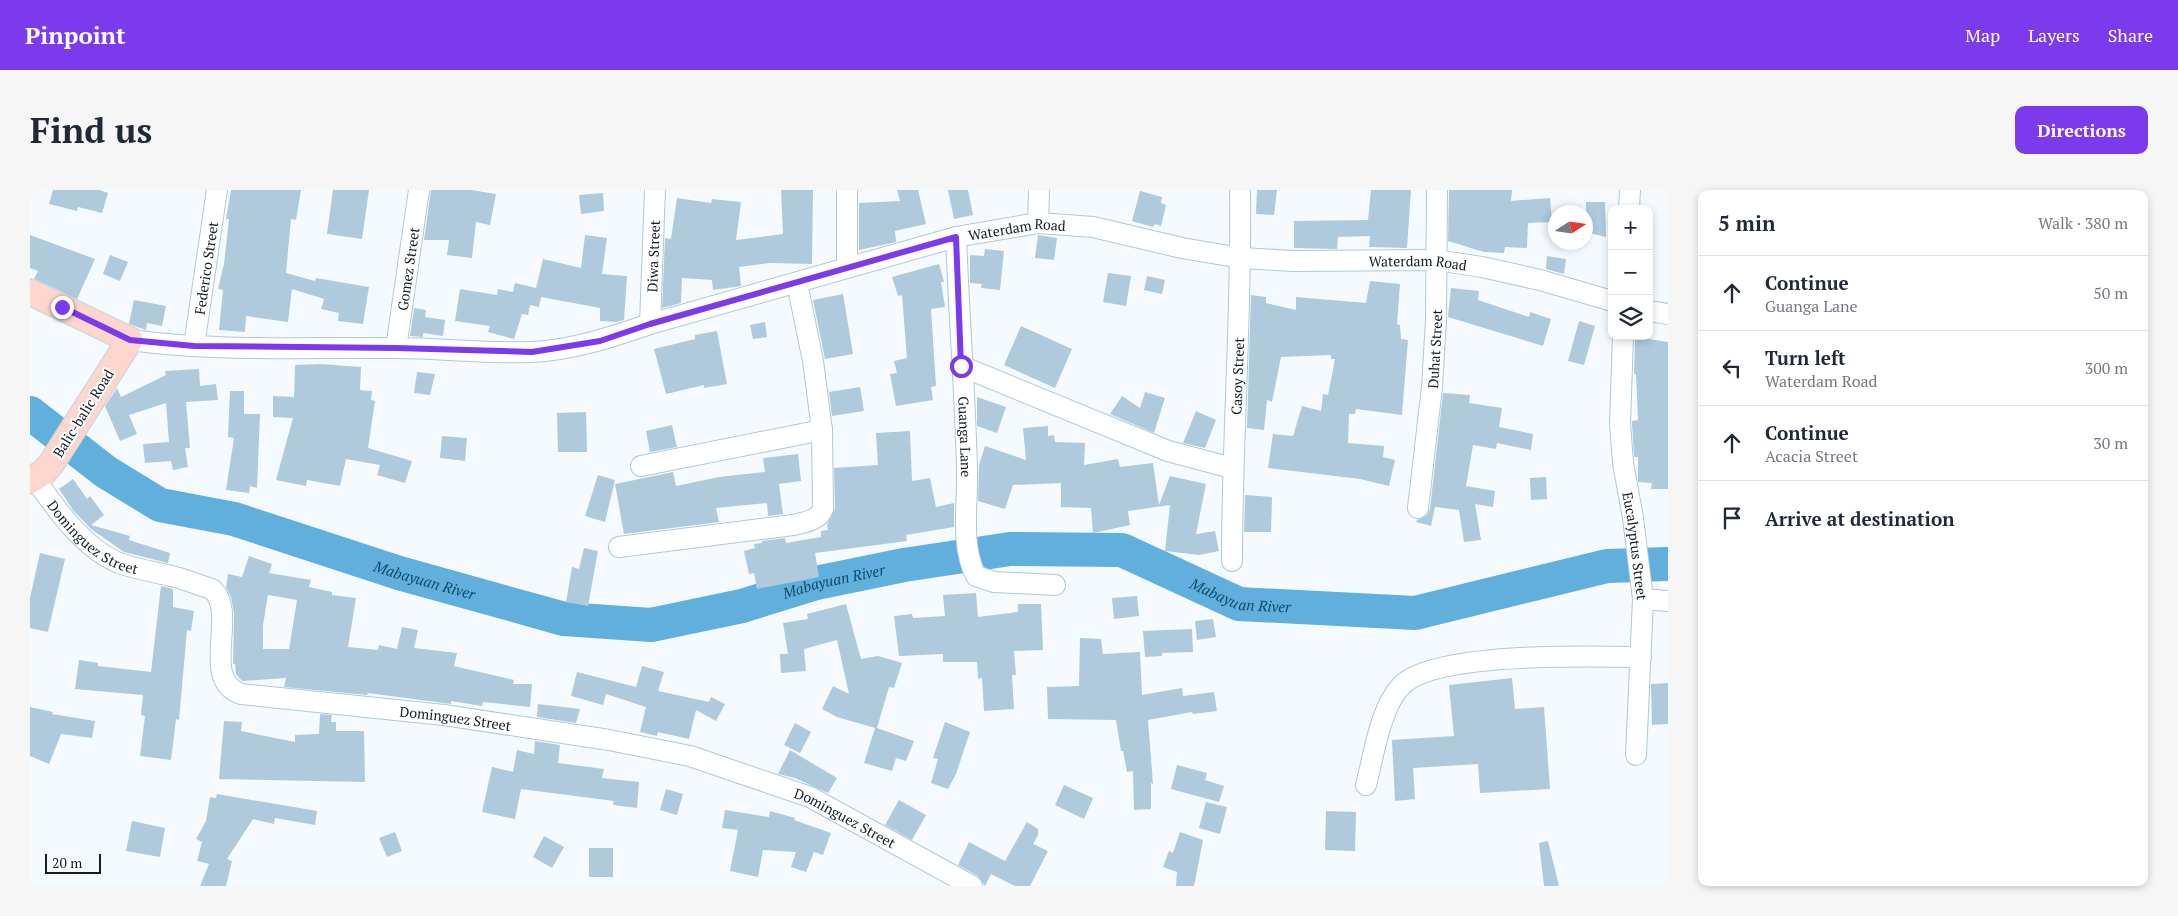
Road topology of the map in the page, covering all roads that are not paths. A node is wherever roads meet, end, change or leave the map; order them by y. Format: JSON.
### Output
{"nodes":[{"id":1,"x":217,"y":190,"type":"edge"},
{"id":2,"x":419,"y":190,"type":"edge"},
{"id":3,"x":655,"y":190,"type":"edge"},
{"id":4,"x":847,"y":190,"type":"edge"},
{"id":5,"x":1039,"y":190,"type":"edge"},
{"id":6,"x":1240,"y":190,"type":"edge"},
{"id":7,"x":1436,"y":190,"type":"edge"},
{"id":8,"x":1630,"y":190,"type":"edge"},
{"id":9,"x":1629,"y":205,"type":"edge"},
{"id":10,"x":1038,"y":223,"type":"junction"},
{"id":11,"x":956,"y":237,"type":"junction"},
{"id":12,"x":1241,"y":258,"type":"junction"},
{"id":13,"x":1436,"y":260,"type":"junction"},
{"id":14,"x":847,"y":267,"type":"junction"},
{"id":15,"x":797,"y":284,"type":"junction"},
{"id":16,"x":30,"y":292,"type":"edge"},
{"id":17,"x":1608,"y":300,"type":"edge"},
{"id":18,"x":1653,"y":312,"type":"edge"},
{"id":19,"x":1668,"y":314,"type":"edge"},
{"id":20,"x":650,"y":324,"type":"junction"},
{"id":21,"x":130,"y":340,"type":"junction"},
{"id":22,"x":1622,"y":340,"type":"edge"},
{"id":23,"x":194,"y":346,"type":"junction"},
{"id":24,"x":396,"y":348,"type":"junction"},
{"id":25,"x":961,"y":366,"type":"junction"},
{"id":26,"x":822,"y":430,"type":"junction"},
{"id":27,"x":641,"y":466,"type":"dead end"},
{"id":28,"x":1232,"y":468,"type":"junction"},
{"id":29,"x":32,"y":480,"type":"edge"},
{"id":30,"x":1418,"y":508,"type":"dead end"},
{"id":31,"x":620,"y":547,"type":"dead end"},
{"id":32,"x":1232,"y":561,"type":"dead end"},
{"id":33,"x":1055,"y":585,"type":"dead end"},
{"id":34,"x":1643,"y":592,"type":"junction"},
{"id":35,"x":1668,"y":601,"type":"edge"},
{"id":36,"x":1641,"y":658,"type":"junction"},
{"id":37,"x":1636,"y":756,"type":"dead end"},
{"id":38,"x":1366,"y":785,"type":"dead end"},
{"id":39,"x":972,"y":886,"type":"edge"}],
"edges":[{"from":1,"to":23,"type":"street","name":"Federico Street"},
{"from":2,"to":24,"type":"street","name":"Gomez Street"},
{"from":3,"to":20,"type":"street","name":"Diwa Street"},
{"from":4,"to":14,"type":"street"},
{"from":5,"to":10,"type":"street"},
{"from":6,"to":12,"type":"street","name":"Casoy Street"},
{"from":7,"to":13,"type":"street","name":"Duhat Street"},
{"from":8,"to":9,"type":"street"},
{"from":10,"to":11,"type":"street","name":"Waterdam Road"},
{"from":10,"to":12,"type":"street","name":"Waterdam Road"},
{"from":11,"to":14,"type":"street","name":"Waterdam Road"},
{"from":11,"to":25,"type":"street","name":"Guanga Lane"},
{"from":12,"to":13,"type":"street","name":"Waterdam Road"},
{"from":12,"to":28,"type":"street","name":"Casoy Street"},
{"from":13,"to":17,"type":"street","name":"Waterdam Road"},
{"from":13,"to":30,"type":"street","name":"Duhat Street"},
{"from":14,"to":15,"type":"street","name":"Waterdam Road"},
{"from":15,"to":20,"type":"street","name":"Waterdam Road"},
{"from":15,"to":26,"type":"street"},
{"from":16,"to":21,"type":"main road"},
{"from":18,"to":19,"type":"street"},
{"from":20,"to":24,"type":"street","name":"Waterdam Road"},
{"from":21,"to":23,"type":"street","name":"Waterdam Road"},
{"from":21,"to":29,"type":"main road","name":"Balic-balic Road"},
{"from":22,"to":34,"type":"street","name":"Eucalyptus Street"},
{"from":23,"to":24,"type":"street","name":"Waterdam Road"},
{"from":25,"to":28,"type":"street"},
{"from":25,"to":33,"type":"street","name":"Guanga Lane"},
{"from":26,"to":27,"type":"street"},
{"from":26,"to":31,"type":"street"},
{"from":28,"to":32,"type":"street","name":"Casoy Street"},
{"from":29,"to":39,"type":"street","name":"Dominguez Street"},
{"from":34,"to":35,"type":"street"},
{"from":34,"to":36,"type":"street","name":"Eucalyptus Street"},
{"from":36,"to":37,"type":"street","name":"Eucalyptus Street"},
{"from":36,"to":38,"type":"street"}]}
